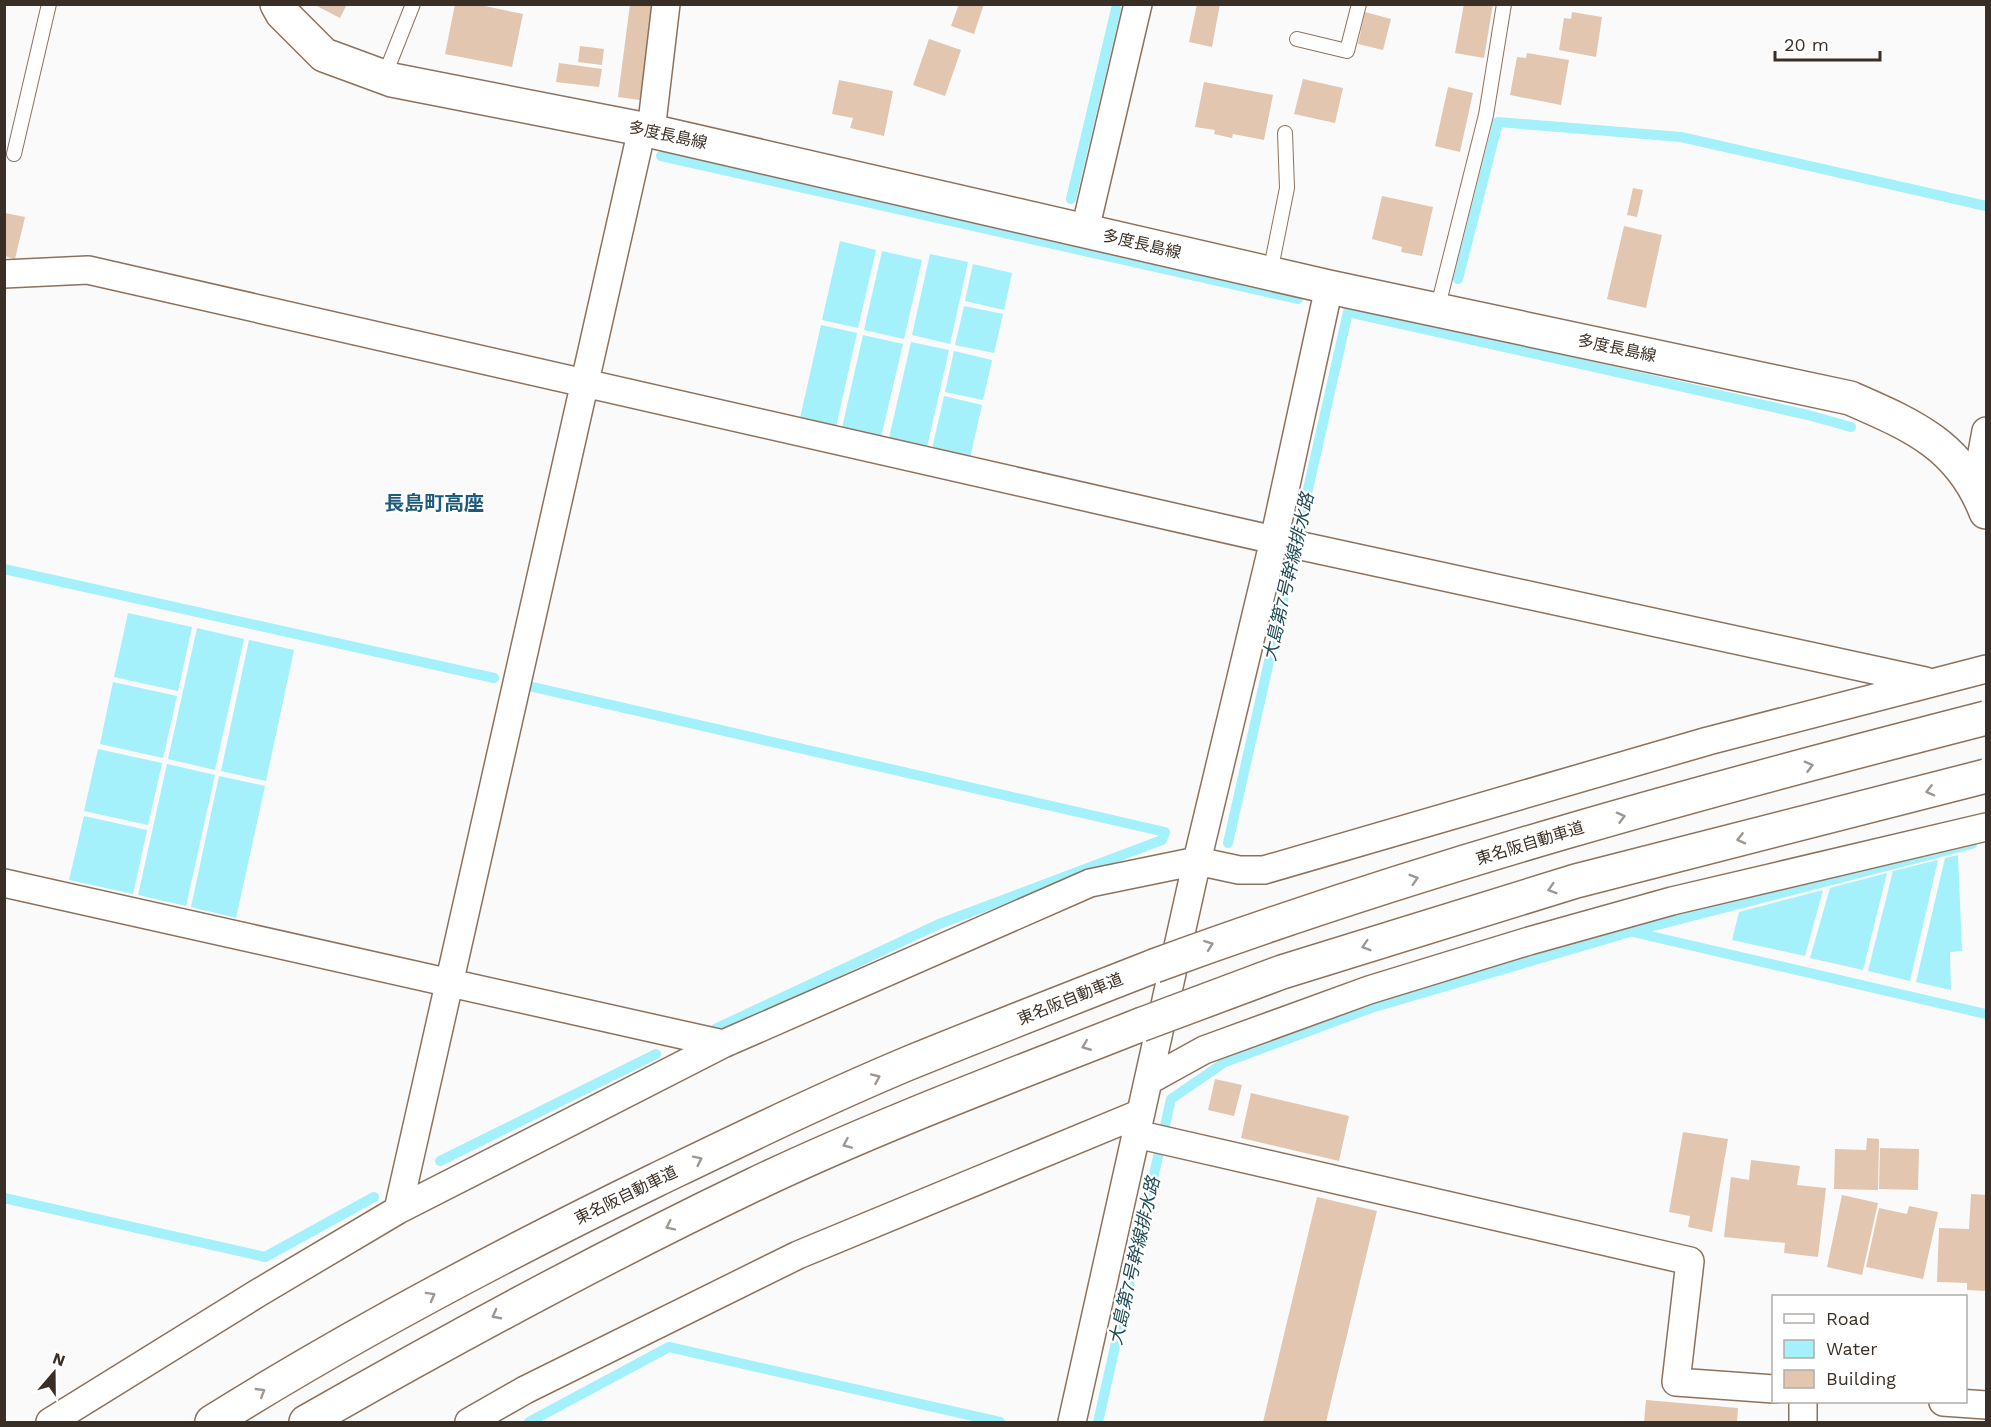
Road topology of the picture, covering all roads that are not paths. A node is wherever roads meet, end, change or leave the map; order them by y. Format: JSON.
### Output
{"nodes":[{"id":1,"x":49,"y":4,"type":"edge"},
{"id":2,"x":277,"y":4,"type":"edge"},
{"id":3,"x":413,"y":4,"type":"edge"},
{"id":4,"x":666,"y":4,"type":"edge"},
{"id":5,"x":1138,"y":4,"type":"edge"},
{"id":6,"x":1359,"y":4,"type":"edge"},
{"id":7,"x":1504,"y":4,"type":"edge"},
{"id":8,"x":1297,"y":39,"type":"dead end"},
{"id":9,"x":384,"y":77,"type":"junction"},
{"id":10,"x":647,"y":130,"type":"junction"},
{"id":11,"x":1285,"y":133,"type":"dead end"},
{"id":12,"x":14,"y":154,"type":"dead end"},
{"id":13,"x":1085,"y":231,"type":"junction"},
{"id":14,"x":1270,"y":273,"type":"junction"},
{"id":15,"x":4,"y":274,"type":"edge"},
{"id":16,"x":1329,"y":287,"type":"junction"},
{"id":17,"x":1437,"y":310,"type":"junction"},
{"id":18,"x":584,"y":384,"type":"junction"},
{"id":19,"x":1986,"y":431,"type":"edge"},
{"id":20,"x":1982,"y":499,"type":"edge"},
{"id":21,"x":1288,"y":544,"type":"junction"},
{"id":22,"x":1986,"y":669,"type":"edge"},
{"id":23,"x":1930,"y":682,"type":"junction"},
{"id":24,"x":1986,"y":718,"type":"edge"},
{"id":25,"x":1986,"y":776,"type":"edge"},
{"id":26,"x":1986,"y":827,"type":"edge"},
{"id":27,"x":1197,"y":861,"type":"junction"},
{"id":28,"x":4,"y":883,"type":"edge"},
{"id":29,"x":450,"y":982,"type":"junction"},
{"id":30,"x":723,"y":1044,"type":"junction"},
{"id":31,"x":1148,"y":1081,"type":"junction"},
{"id":32,"x":1150,"y":1132,"type":"junction"},
{"id":33,"x":398,"y":1210,"type":"junction"},
{"id":34,"x":1772,"y":1389,"type":"edge"},
{"id":35,"x":1803,"y":1403,"type":"edge"},
{"id":36,"x":1964,"y":1403,"type":"edge"},
{"id":37,"x":1986,"y":1405,"type":"edge"},
{"id":38,"x":50,"y":1422,"type":"edge"},
{"id":39,"x":212,"y":1422,"type":"edge"},
{"id":40,"x":306,"y":1422,"type":"edge"},
{"id":41,"x":469,"y":1422,"type":"edge"},
{"id":42,"x":1072,"y":1422,"type":"edge"},
{"id":43,"x":1803,"y":1422,"type":"edge"}],
"edges":[{"from":1,"to":12,"type":"lane"},
{"from":2,"to":9,"type":"main road","name":"多度長島線"},
{"from":3,"to":9,"type":"lane"},
{"from":4,"to":10,"type":"street"},
{"from":5,"to":13,"type":"street"},
{"from":6,"to":8,"type":"lane"},
{"from":7,"to":17,"type":"lane"},
{"from":9,"to":10,"type":"main road","name":"多度長島線"},
{"from":10,"to":13,"type":"main road","name":"多度長島線"},
{"from":10,"to":18,"type":"street"},
{"from":11,"to":14,"type":"lane"},
{"from":13,"to":14,"type":"main road","name":"多度長島線"},
{"from":14,"to":16,"type":"main road","name":"多度長島線"},
{"from":15,"to":18,"type":"street"},
{"from":16,"to":17,"type":"main road","name":"多度長島線"},
{"from":16,"to":21,"type":"street"},
{"from":17,"to":20,"type":"main road","name":"多度長島線"},
{"from":18,"to":21,"type":"street"},
{"from":18,"to":29,"type":"street"},
{"from":19,"to":20,"type":"street"},
{"from":21,"to":23,"type":"street"},
{"from":21,"to":27,"type":"street"},
{"from":22,"to":23,"type":"street"},
{"from":23,"to":27,"type":"street"},
{"from":39,"to":24,"type":"main road","name":"東名阪自動車道","one_way":true,"bridge":true},
{"from":25,"to":40,"type":"main road","one_way":true,"bridge":true},
{"from":26,"to":31,"type":"street"},
{"from":27,"to":30,"type":"street"},
{"from":27,"to":31,"type":"street"},
{"from":28,"to":29,"type":"street"},
{"from":29,"to":30,"type":"street"},
{"from":29,"to":33,"type":"street"},
{"from":30,"to":33,"type":"street"},
{"from":31,"to":32,"type":"street"},
{"from":32,"to":34,"type":"street"},
{"from":32,"to":41,"type":"street"},
{"from":32,"to":42,"type":"street"},
{"from":33,"to":38,"type":"street"},
{"from":35,"to":43,"type":"street"},
{"from":36,"to":37,"type":"street"}]}
